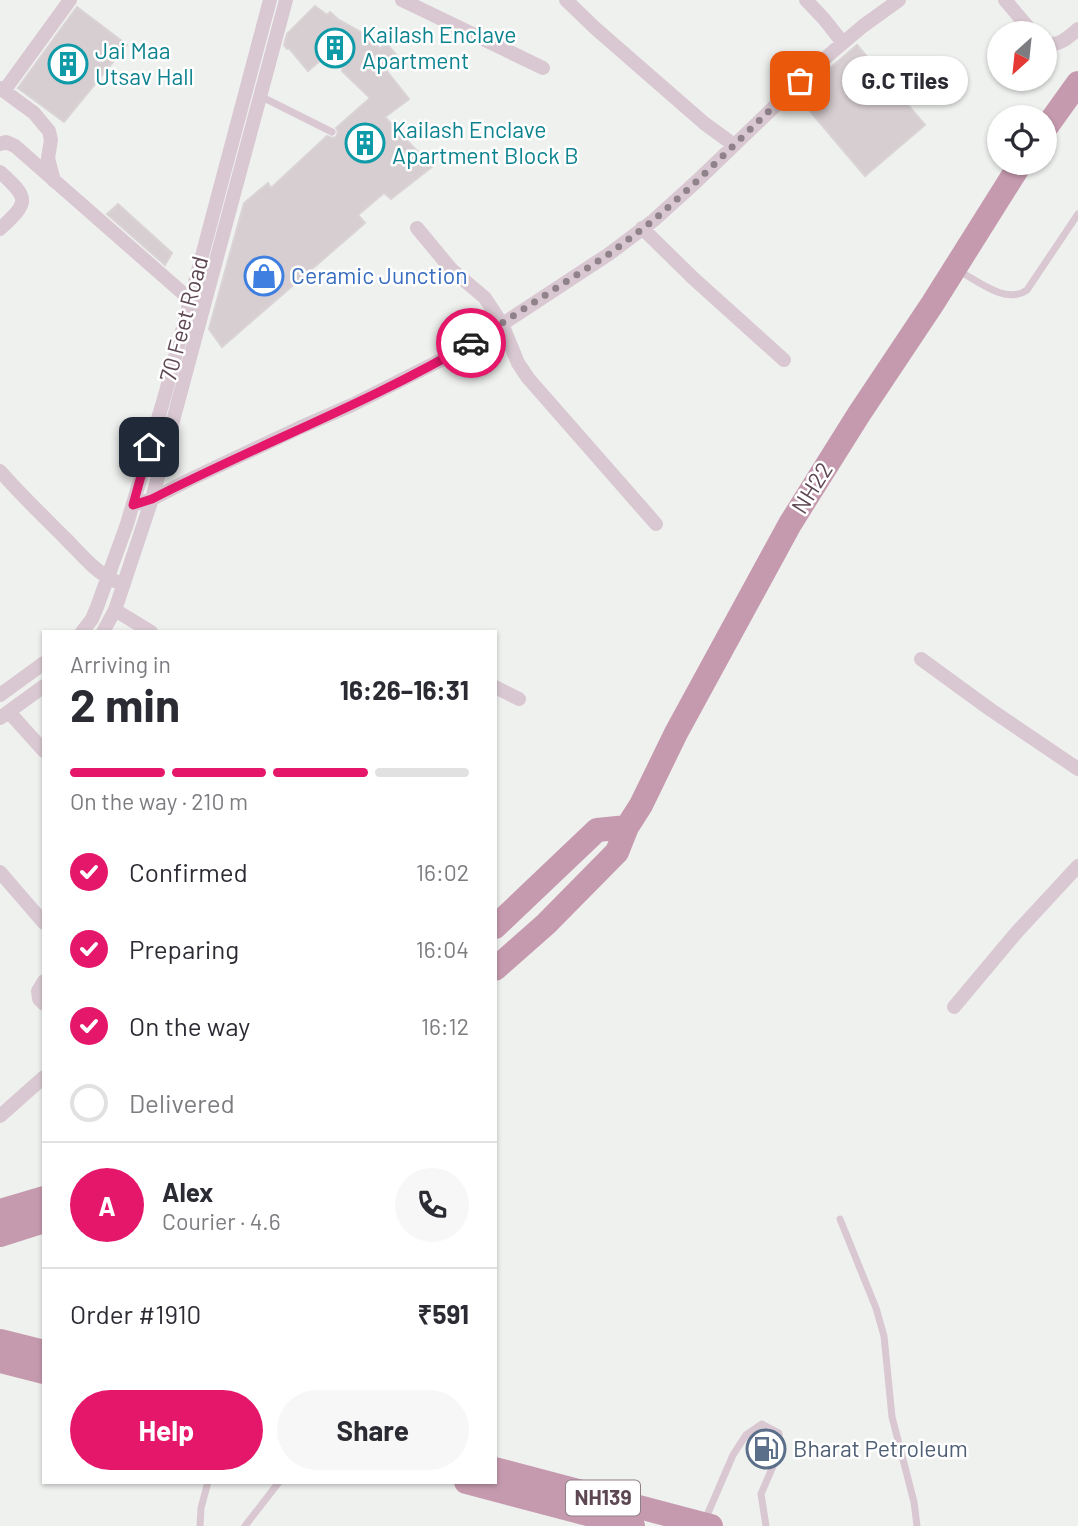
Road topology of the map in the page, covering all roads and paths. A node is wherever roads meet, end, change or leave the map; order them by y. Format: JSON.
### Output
{"nodes":[{"id":1,"x":70,"y":0,"type":"edge"},
{"id":2,"x":402,"y":0,"type":"edge"},
{"id":3,"x":566,"y":0,"type":"edge"},
{"id":4,"x":806,"y":0,"type":"edge"},
{"id":5,"x":899,"y":0,"type":"edge"},
{"id":6,"x":1005,"y":0,"type":"edge"},
{"id":7,"x":269,"y":3,"type":"edge"},
{"id":8,"x":285,"y":6,"type":"edge"},
{"id":9,"x":1023,"y":21,"type":"edge"},
{"id":10,"x":1078,"y":29,"type":"edge"},
{"id":11,"x":843,"y":43,"type":"junction"},
{"id":12,"x":1057,"y":44,"type":"edge"},
{"id":13,"x":543,"y":68,"type":"dead end"},
{"id":14,"x":1078,"y":83,"type":"edge"},
{"id":15,"x":2,"y":90,"type":"edge"},
{"id":16,"x":260,"y":96,"type":"junction"},
{"id":17,"x":1057,"y":113,"type":"edge"},
{"id":18,"x":332,"y":132,"type":"dead end"},
{"id":19,"x":2,"y":141,"type":"edge"},
{"id":20,"x":734,"y":145,"type":"junction"},
{"id":21,"x":0,"y":172,"type":"edge"},
{"id":22,"x":1013,"y":175,"type":"edge"},
{"id":23,"x":54,"y":183,"type":"junction"},
{"id":24,"x":1078,"y":214,"type":"edge"},
{"id":25,"x":417,"y":228,"type":"dead end"},
{"id":26,"x":642,"y":228,"type":"junction"},
{"id":27,"x":0,"y":229,"type":"edge"},
{"id":28,"x":954,"y":269,"type":"junction"},
{"id":29,"x":189,"y":300,"type":"junction"},
{"id":30,"x":203,"y":310,"type":"junction"},
{"id":31,"x":502,"y":324,"type":"junction"},
{"id":32,"x":783,"y":360,"type":"dead end"},
{"id":33,"x":0,"y":471,"type":"edge"},
{"id":34,"x":152,"y":499,"type":"junction"},
{"id":35,"x":133,"y":505,"type":"junction"},
{"id":36,"x":656,"y":524,"type":"dead end"},
{"id":37,"x":107,"y":578,"type":"junction"},
{"id":38,"x":123,"y":585,"type":"junction"},
{"id":39,"x":115,"y":610,"type":"junction"},
{"id":40,"x":84,"y":630,"type":"edge"},
{"id":41,"x":104,"y":630,"type":"edge"},
{"id":42,"x":148,"y":630,"type":"edge"},
{"id":43,"x":921,"y":659,"type":"dead end"},
{"id":44,"x":42,"y":664,"type":"edge"},
{"id":45,"x":42,"y":687,"type":"edge"},
{"id":46,"x":497,"y":688,"type":"edge"},
{"id":47,"x":0,"y":695,"type":"edge"},
{"id":48,"x":519,"y":699,"type":"dead end"},
{"id":49,"x":5,"y":715,"type":"edge"},
{"id":50,"x":42,"y":749,"type":"edge"},
{"id":51,"x":1078,"y":769,"type":"edge"},
{"id":52,"x":627,"y":827,"type":"junction"},
{"id":53,"x":1078,"y":866,"type":"edge"},
{"id":54,"x":0,"y":872,"type":"edge"},
{"id":55,"x":42,"y":921,"type":"edge"},
{"id":56,"x":497,"y":925,"type":"edge"},
{"id":57,"x":497,"y":966,"type":"edge"},
{"id":58,"x":42,"y":984,"type":"edge"},
{"id":59,"x":42,"y":1002,"type":"edge"},
{"id":60,"x":954,"y":1007,"type":"dead end"},
{"id":61,"x":42,"y":1079,"type":"edge"},
{"id":62,"x":0,"y":1116,"type":"edge"},
{"id":63,"x":42,"y":1199,"type":"edge"},
{"id":64,"x":0,"y":1211,"type":"edge"},
{"id":65,"x":840,"y":1219,"type":"dead end"},
{"id":66,"x":42,"y":1222,"type":"edge"},
{"id":67,"x":0,"y":1235,"type":"edge"},
{"id":68,"x":0,"y":1341,"type":"edge"},
{"id":69,"x":42,"y":1352,"type":"edge"},
{"id":70,"x":0,"y":1361,"type":"edge"},
{"id":71,"x":42,"y":1372,"type":"edge"},
{"id":72,"x":497,"y":1470,"type":"edge"},
{"id":73,"x":207,"y":1484,"type":"edge"},
{"id":74,"x":278,"y":1484,"type":"edge"},
{"id":75,"x":474,"y":1484,"type":"edge"},
{"id":76,"x":707,"y":1525,"type":"edge"},
{"id":77,"x":200,"y":1526,"type":"edge"},
{"id":78,"x":246,"y":1526,"type":"edge"},
{"id":79,"x":633,"y":1526,"type":"edge"},
{"id":80,"x":766,"y":1526,"type":"edge"},
{"id":81,"x":917,"y":1526,"type":"edge"}],
"edges":[{"from":1,"to":15,"type":"street"},
{"from":2,"to":13,"type":"street"},
{"from":3,"to":20,"type":"street"},
{"from":4,"to":11,"type":"street"},
{"from":5,"to":11,"type":"street"},
{"from":6,"to":9,"type":"street"},
{"from":7,"to":8,"type":"street"},
{"from":7,"to":29,"type":"street","name":"70 Feet Road"},
{"from":8,"to":16,"type":"street","name":"70 Feet Road"},
{"from":10,"to":12,"type":"street"},
{"from":11,"to":20,"type":"street"},
{"from":14,"to":17,"type":"highway"},
{"from":15,"to":23,"type":"street"},
{"from":16,"to":18,"type":"lane"},
{"from":16,"to":30,"type":"street","name":"70 Feet Road"},
{"from":19,"to":23,"type":"street"},
{"from":20,"to":26,"type":"street"},
{"from":21,"to":27,"type":"street"},
{"from":22,"to":28,"type":"highway","name":"NH22"},
{"from":23,"to":29,"type":"street"},
{"from":24,"to":28,"type":"lane"},
{"from":25,"to":31,"type":"street"},
{"from":26,"to":31,"type":"street"},
{"from":26,"to":32,"type":"street"},
{"from":28,"to":52,"type":"highway","name":"NH22"},
{"from":29,"to":30,"type":"street"},
{"from":29,"to":35,"type":"street","name":"70 Feet Road"},
{"from":30,"to":34,"type":"street","name":"70 Feet Road"},
{"from":31,"to":34,"type":"street"},
{"from":31,"to":36,"type":"street"},
{"from":33,"to":37,"type":"street"},
{"from":34,"to":35,"type":"street"},
{"from":34,"to":38,"type":"street","name":"70 Feet Road"},
{"from":35,"to":37,"type":"street","name":"70 Feet Road"},
{"from":37,"to":38,"type":"street"},
{"from":37,"to":40,"type":"street","name":"70 Feet Road"},
{"from":38,"to":39,"type":"street","name":"70 Feet Road"},
{"from":39,"to":41,"type":"street","name":"70 Feet Road"},
{"from":39,"to":42,"type":"street"},
{"from":43,"to":51,"type":"street"},
{"from":44,"to":47,"type":"street"},
{"from":45,"to":49,"type":"street"},
{"from":46,"to":48,"type":"street"},
{"from":49,"to":50,"type":"street"},
{"from":52,"to":56,"type":"highway"},
{"from":52,"to":57,"type":"highway","name":"NH22"},
{"from":53,"to":60,"type":"street"},
{"from":54,"to":55,"type":"street"},
{"from":58,"to":59,"type":"street"},
{"from":61,"to":62,"type":"street"},
{"from":63,"to":64,"type":"highway"},
{"from":65,"to":81,"type":"lane"},
{"from":66,"to":67,"type":"highway"},
{"from":68,"to":69,"type":"highway"},
{"from":70,"to":71,"type":"highway"},
{"from":72,"to":76,"type":"highway","number":"NH139"},
{"from":73,"to":77,"type":"lane"},
{"from":74,"to":78,"type":"lane"},
{"from":75,"to":79,"type":"highway","number":"NH139"},
{"from":76,"to":80,"type":"lane"}]}
